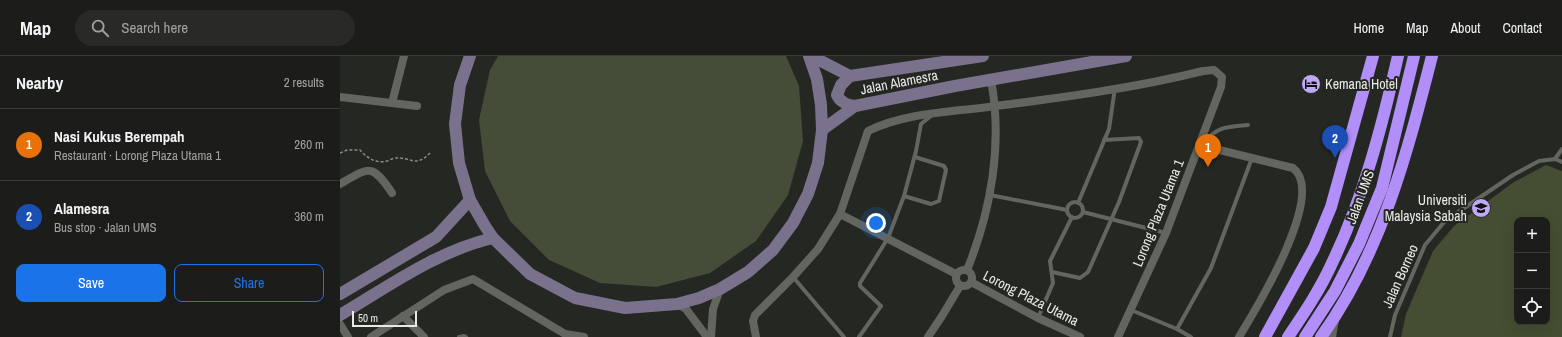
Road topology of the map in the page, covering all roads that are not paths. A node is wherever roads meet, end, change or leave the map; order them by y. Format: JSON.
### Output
{"nodes":[{"id":1,"x":404,"y":56,"type":"edge"},
{"id":2,"x":470,"y":56,"type":"edge"},
{"id":3,"x":810,"y":56,"type":"edge"},
{"id":4,"x":983,"y":56,"type":"edge"},
{"id":5,"x":1126,"y":56,"type":"edge"},
{"id":6,"x":1373,"y":56,"type":"edge"},
{"id":7,"x":1398,"y":56,"type":"edge"},
{"id":8,"x":1414,"y":56,"type":"edge"},
{"id":9,"x":1432,"y":56,"type":"edge"},
{"id":10,"x":850,"y":76,"type":"junction"},
{"id":11,"x":991,"y":80,"type":"junction"},
{"id":12,"x":1115,"y":88,"type":"junction"},
{"id":13,"x":340,"y":97,"type":"edge"},
{"id":14,"x":392,"y":103,"type":"junction"},
{"id":15,"x":417,"y":106,"type":"dead end"},
{"id":16,"x":855,"y":106,"type":"junction"},
{"id":17,"x":996,"y":106,"type":"junction"},
{"id":18,"x":932,"y":114,"type":"junction"},
{"id":19,"x":1248,"y":125,"type":"dead end"},
{"id":20,"x":822,"y":130,"type":"junction"},
{"id":21,"x":1104,"y":140,"type":"junction"},
{"id":22,"x":1200,"y":145,"type":"junction"},
{"id":23,"x":1562,"y":149,"type":"edge"},
{"id":24,"x":915,"y":157,"type":"junction"},
{"id":25,"x":1252,"y":158,"type":"junction"},
{"id":26,"x":1555,"y":159,"type":"junction"},
{"id":27,"x":1562,"y":162,"type":"edge"},
{"id":28,"x":340,"y":184,"type":"edge"},
{"id":29,"x":392,"y":193,"type":"dead end"},
{"id":30,"x":990,"y":195,"type":"junction"},
{"id":31,"x":904,"y":196,"type":"junction"},
{"id":32,"x":470,"y":200,"type":"junction"},
{"id":33,"x":1078,"y":203,"type":"junction"},
{"id":34,"x":1067,"y":210,"type":"junction"},
{"id":35,"x":1083,"y":212,"type":"junction"},
{"id":36,"x":840,"y":214,"type":"junction"},
{"id":37,"x":1072,"y":217,"type":"junction"},
{"id":38,"x":1112,"y":219,"type":"junction"},
{"id":39,"x":1166,"y":233,"type":"junction"},
{"id":40,"x":493,"y":238,"type":"junction"},
{"id":41,"x":888,"y":238,"type":"junction"},
{"id":42,"x":968,"y":270,"type":"junction"},
{"id":43,"x":1052,"y":272,"type":"junction"},
{"id":44,"x":956,"y":274,"type":"junction"},
{"id":45,"x":794,"y":278,"type":"junction"},
{"id":46,"x":972,"y":282,"type":"junction"},
{"id":47,"x":960,"y":286,"type":"junction"},
{"id":48,"x":720,"y":289,"type":"junction"},
{"id":49,"x":340,"y":294,"type":"edge"},
{"id":50,"x":677,"y":304,"type":"junction"},
{"id":51,"x":1131,"y":310,"type":"junction"},
{"id":52,"x":340,"y":315,"type":"edge"},
{"id":53,"x":402,"y":316,"type":"junction"},
{"id":54,"x":1336,"y":316,"type":"junction"},
{"id":55,"x":1038,"y":318,"type":"junction"},
{"id":56,"x":340,"y":324,"type":"edge"},
{"id":57,"x":1177,"y":329,"type":"junction"},
{"id":58,"x":564,"y":336,"type":"edge"},
{"id":59,"x":348,"y":337,"type":"edge"},
{"id":60,"x":371,"y":337,"type":"edge"},
{"id":61,"x":424,"y":337,"type":"edge"},
{"id":62,"x":459,"y":337,"type":"edge"},
{"id":63,"x":466,"y":337,"type":"edge"},
{"id":64,"x":584,"y":337,"type":"edge"},
{"id":65,"x":707,"y":337,"type":"edge"},
{"id":66,"x":711,"y":337,"type":"edge"},
{"id":67,"x":756,"y":337,"type":"edge"},
{"id":68,"x":844,"y":337,"type":"edge"},
{"id":69,"x":859,"y":337,"type":"edge"},
{"id":70,"x":928,"y":337,"type":"edge"},
{"id":71,"x":1080,"y":337,"type":"edge"},
{"id":72,"x":1118,"y":337,"type":"edge"},
{"id":73,"x":1191,"y":337,"type":"edge"},
{"id":74,"x":1239,"y":337,"type":"edge"},
{"id":75,"x":1265,"y":337,"type":"edge"},
{"id":76,"x":1288,"y":337,"type":"edge"},
{"id":77,"x":1305,"y":337,"type":"edge"},
{"id":78,"x":1321,"y":337,"type":"edge"},
{"id":79,"x":1332,"y":337,"type":"edge"},
{"id":80,"x":1390,"y":337,"type":"edge"}],
"edges":[{"from":1,"to":14,"type":"street"},
{"from":2,"to":32,"type":"street"},
{"from":3,"to":10,"type":"street"},
{"from":3,"to":20,"type":"street"},
{"from":4,"to":10,"type":"street","name":"Jalan Alamesra"},
{"from":5,"to":11,"type":"street","name":"Jalan Alamesra"},
{"from":6,"to":75,"type":"highway"},
{"from":7,"to":76,"type":"highway","name":"Jalan UMS"},
{"from":8,"to":77,"type":"highway","name":"Jalan UMS"},
{"from":9,"to":54,"type":"highway"},
{"from":10,"to":16,"type":"street","name":"Jalan Alamesra"},
{"from":11,"to":16,"type":"street","name":"Jalan Alamesra"},
{"from":11,"to":17,"type":"street","name":"Lorong Plaza Utama"},
{"from":12,"to":17,"type":"street"},
{"from":12,"to":21,"type":"lane"},
{"from":12,"to":22,"type":"street","name":"Lorong Plaza Utama 1"},
{"from":13,"to":14,"type":"street"},
{"from":14,"to":15,"type":"street"},
{"from":16,"to":20,"type":"street"},
{"from":17,"to":18,"type":"street"},
{"from":17,"to":30,"type":"street","name":"Lorong Plaza Utama"},
{"from":18,"to":24,"type":"lane"},
{"from":18,"to":36,"type":"street"},
{"from":19,"to":22,"type":"lane"},
{"from":20,"to":48,"type":"street"},
{"from":21,"to":33,"type":"lane"},
{"from":21,"to":38,"type":"lane"},
{"from":22,"to":25,"type":"street"},
{"from":22,"to":39,"type":"street","name":"Lorong Plaza Utama 1"},
{"from":23,"to":26,"type":"lane"},
{"from":24,"to":31,"type":"lane"},
{"from":24,"to":31,"type":"lane"},
{"from":25,"to":57,"type":"lane"},
{"from":25,"to":74,"type":"street"},
{"from":26,"to":27,"type":"lane"},
{"from":26,"to":80,"type":"lane","name":"Jalan Borneo"},
{"from":28,"to":29,"type":"street"},
{"from":30,"to":34,"type":"lane"},
{"from":30,"to":42,"type":"street","name":"Lorong Plaza Utama"},
{"from":31,"to":41,"type":"lane"},
{"from":32,"to":40,"type":"street"},
{"from":32,"to":49,"type":"street"},
{"from":33,"to":34,"type":"lane"},
{"from":33,"to":35,"type":"lane"},
{"from":34,"to":37,"type":"lane"},
{"from":35,"to":37,"type":"lane"},
{"from":35,"to":38,"type":"lane"},
{"from":36,"to":41,"type":"street"},
{"from":36,"to":45,"type":"street"},
{"from":37,"to":43,"type":"lane"},
{"from":38,"to":39,"type":"lane"},
{"from":38,"to":43,"type":"lane"},
{"from":39,"to":51,"type":"street","name":"Lorong Plaza Utama 1"},
{"from":40,"to":50,"type":"street"},
{"from":40,"to":52,"type":"street"},
{"from":41,"to":44,"type":"street"},
{"from":41,"to":69,"type":"lane"},
{"from":42,"to":44,"type":"street"},
{"from":42,"to":46,"type":"street"},
{"from":43,"to":55,"type":"lane"},
{"from":44,"to":47,"type":"street"},
{"from":45,"to":67,"type":"street"},
{"from":45,"to":68,"type":"lane"},
{"from":46,"to":47,"type":"street"},
{"from":46,"to":55,"type":"street","name":"Lorong Plaza Utama"},
{"from":47,"to":70,"type":"street"},
{"from":48,"to":50,"type":"street"},
{"from":48,"to":66,"type":"street"},
{"from":50,"to":65,"type":"street"},
{"from":51,"to":57,"type":"lane"},
{"from":51,"to":72,"type":"street","name":"Lorong Plaza Utama 1"},
{"from":53,"to":58,"type":"street"},
{"from":53,"to":60,"type":"street"},
{"from":53,"to":61,"type":"street"},
{"from":54,"to":78,"type":"highway"},
{"from":54,"to":79,"type":"street"},
{"from":55,"to":71,"type":"street","name":"Lorong Plaza Utama"},
{"from":56,"to":59,"type":"street"},
{"from":57,"to":73,"type":"lane"},
{"from":58,"to":64,"type":"street"},
{"from":62,"to":63,"type":"lane"}]}
